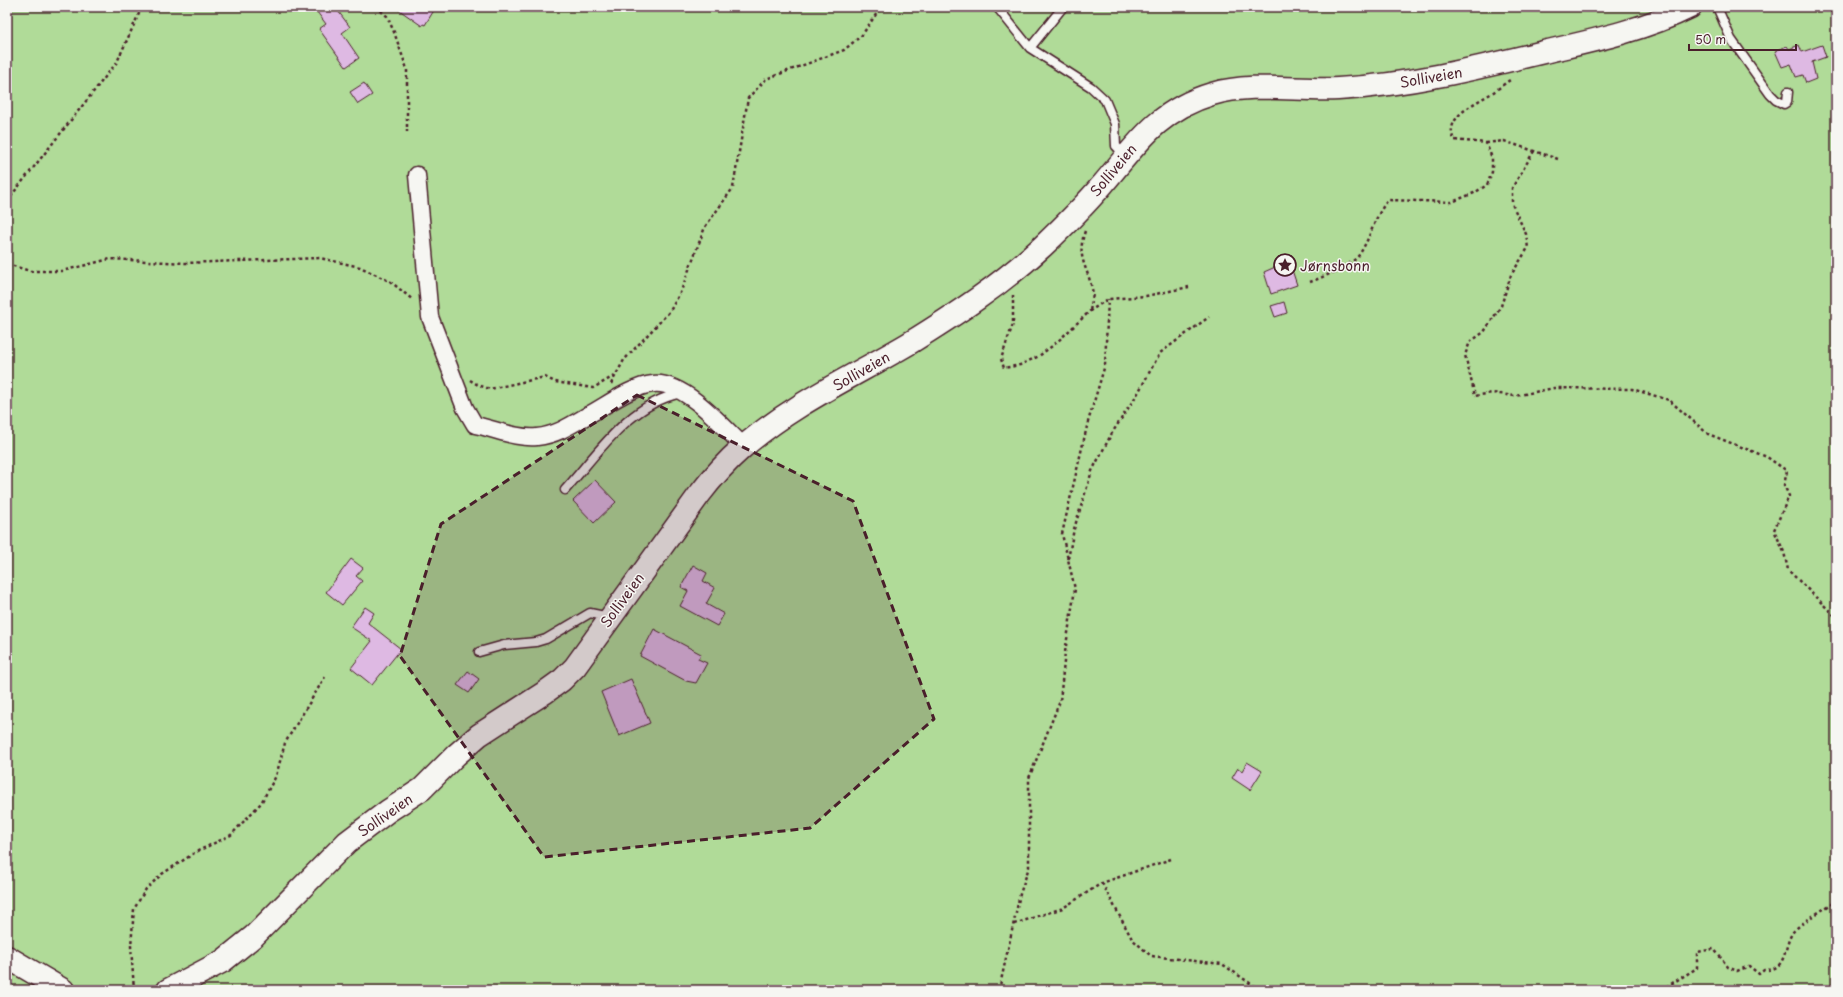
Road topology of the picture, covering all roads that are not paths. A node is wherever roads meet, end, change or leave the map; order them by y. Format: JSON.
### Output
{"nodes":[{"id":1,"x":997,"y":7,"type":"edge"},
{"id":2,"x":1063,"y":7,"type":"edge"},
{"id":3,"x":1690,"y":7,"type":"edge"},
{"id":4,"x":1717,"y":7,"type":"edge"},
{"id":5,"x":1030,"y":48,"type":"junction"},
{"id":6,"x":1788,"y":92,"type":"dead end"},
{"id":7,"x":1125,"y":155,"type":"junction"},
{"id":8,"x":417,"y":175,"type":"dead end"},
{"id":9,"x":684,"y":393,"type":"junction"},
{"id":10,"x":744,"y":446,"type":"junction"},
{"id":11,"x":565,"y":490,"type":"dead end"},
{"id":12,"x":610,"y":617,"type":"junction"},
{"id":13,"x":479,"y":652,"type":"dead end"},
{"id":14,"x":7,"y":957,"type":"edge"},
{"id":15,"x":63,"y":990,"type":"edge"},
{"id":16,"x":168,"y":990,"type":"edge"}],
"edges":[{"from":1,"to":5,"type":"lane"},
{"from":2,"to":5,"type":"lane"},
{"from":3,"to":7,"type":"street","name":"Solliveien"},
{"from":4,"to":6,"type":"lane"},
{"from":5,"to":7,"type":"lane"},
{"from":7,"to":10,"type":"street","name":"Solliveien"},
{"from":8,"to":9,"type":"street"},
{"from":9,"to":10,"type":"street"},
{"from":9,"to":11,"type":"lane"},
{"from":10,"to":12,"type":"street","name":"Solliveien"},
{"from":12,"to":13,"type":"lane"},
{"from":12,"to":16,"type":"street","name":"Solliveien"},
{"from":14,"to":15,"type":"street"}]}
